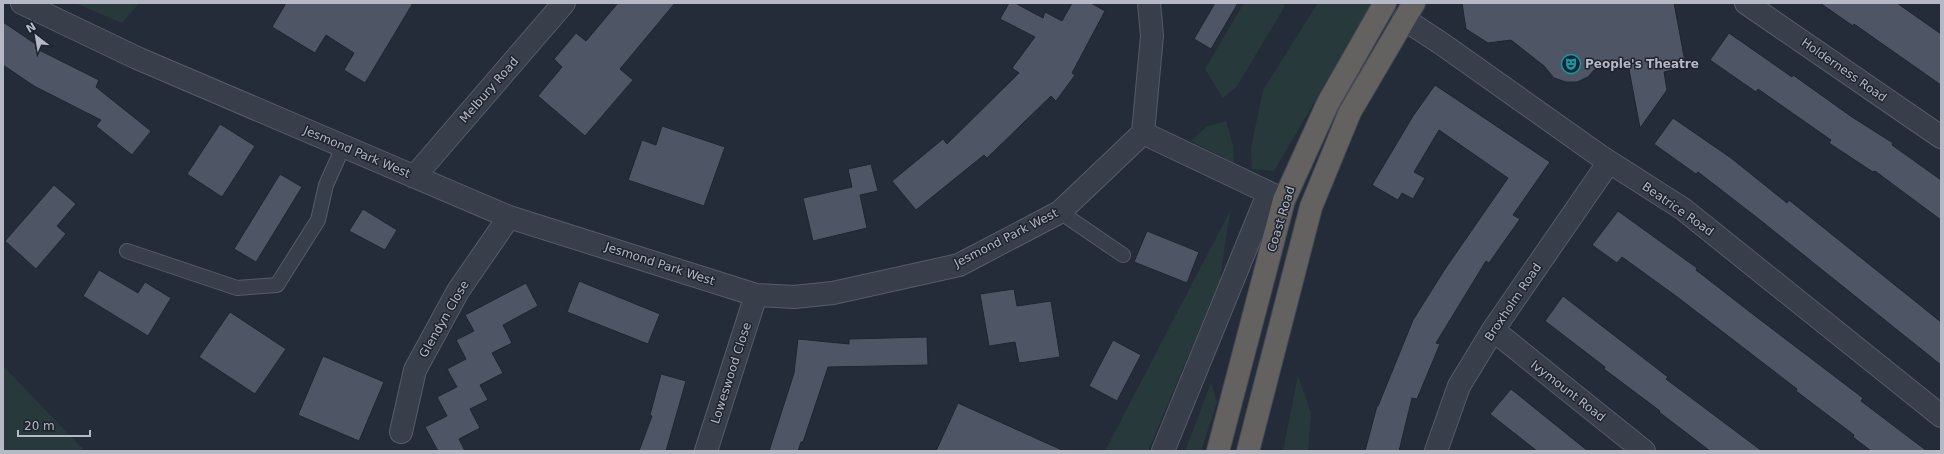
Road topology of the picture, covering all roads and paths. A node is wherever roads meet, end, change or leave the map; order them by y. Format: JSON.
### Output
{"nodes":[{"id":1,"x":22,"y":3,"type":"edge"},
{"id":2,"x":564,"y":3,"type":"edge"},
{"id":3,"x":1149,"y":3,"type":"edge"},
{"id":4,"x":1385,"y":3,"type":"edge"},
{"id":5,"x":1746,"y":3,"type":"edge"},
{"id":6,"x":1409,"y":11,"type":"edge"},
{"id":7,"x":1143,"y":133,"type":"junction"},
{"id":8,"x":1941,"y":137,"type":"edge"},
{"id":9,"x":343,"y":147,"type":"junction"},
{"id":10,"x":1609,"y":162,"type":"junction"},
{"id":11,"x":414,"y":177,"type":"junction"},
{"id":12,"x":1276,"y":197,"type":"junction"},
{"id":13,"x":1060,"y":212,"type":"junction"},
{"id":14,"x":509,"y":217,"type":"junction"},
{"id":15,"x":127,"y":251,"type":"dead end"},
{"id":16,"x":1123,"y":255,"type":"dead end"},
{"id":17,"x":756,"y":295,"type":"junction"},
{"id":18,"x":1493,"y":330,"type":"junction"},
{"id":19,"x":1941,"y":416,"type":"edge"},
{"id":20,"x":401,"y":432,"type":"dead end"},
{"id":21,"x":706,"y":451,"type":"edge"},
{"id":22,"x":1163,"y":451,"type":"edge"},
{"id":23,"x":1218,"y":451,"type":"edge"},
{"id":24,"x":1248,"y":451,"type":"edge"},
{"id":25,"x":1436,"y":451,"type":"edge"},
{"id":26,"x":1644,"y":451,"type":"edge"}],
"edges":[{"from":1,"to":9,"type":"street","name":"Jesmond Park West"},
{"from":2,"to":11,"type":"street","name":"Melbury Road"},
{"from":3,"to":7,"type":"street"},
{"from":4,"to":12,"type":"highway","name":"Coast Road"},
{"from":5,"to":8,"type":"street","name":"Holderness Road"},
{"from":6,"to":10,"type":"street","name":"Beatrice Road"},
{"from":6,"to":24,"type":"highway"},
{"from":7,"to":12,"type":"street"},
{"from":7,"to":13,"type":"street","name":"Jesmond Park West"},
{"from":9,"to":11,"type":"street","name":"Jesmond Park West"},
{"from":9,"to":15,"type":"lane"},
{"from":10,"to":18,"type":"street","name":"Broxholm Road"},
{"from":10,"to":19,"type":"street","name":"Beatrice Road"},
{"from":11,"to":14,"type":"street","name":"Jesmond Park West"},
{"from":12,"to":22,"type":"street"},
{"from":12,"to":23,"type":"highway","name":"Coast Road"},
{"from":13,"to":16,"type":"lane"},
{"from":13,"to":17,"type":"street","name":"Jesmond Park West"},
{"from":14,"to":17,"type":"street","name":"Jesmond Park West"},
{"from":14,"to":20,"type":"street","name":"Glendyn Close"},
{"from":17,"to":21,"type":"street","name":"Loweswood Close"},
{"from":18,"to":25,"type":"street","name":"Broxholm Road"},
{"from":18,"to":26,"type":"street","name":"Ivymount Road"}]}
